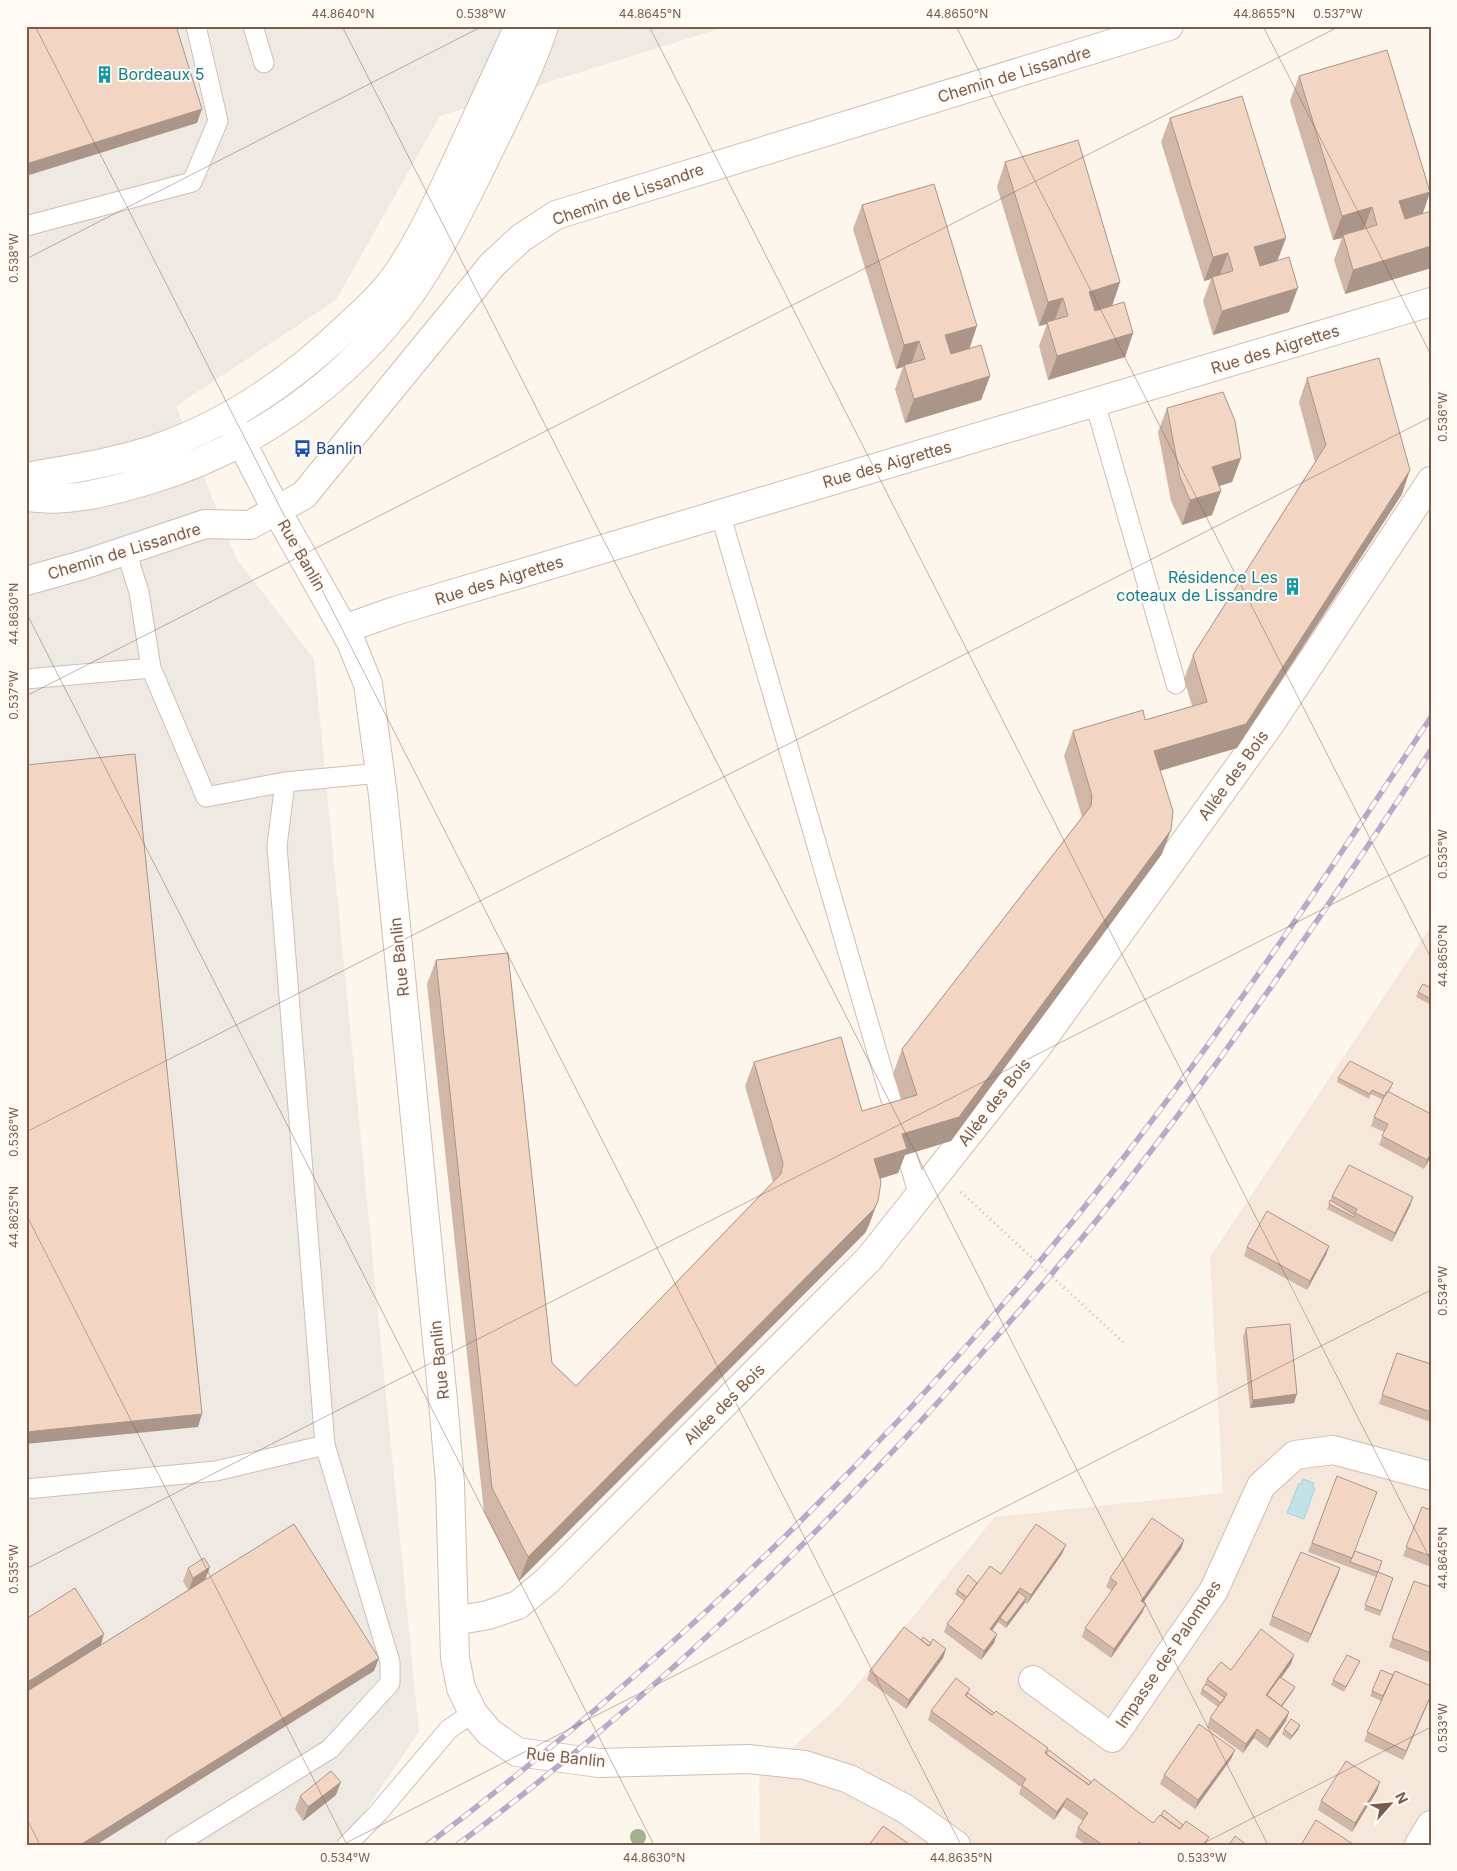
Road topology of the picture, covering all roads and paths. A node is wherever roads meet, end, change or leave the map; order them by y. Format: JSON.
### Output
{"nodes":[{"id":1,"x":196,"y":26,"type":"edge"},
{"id":2,"x":253,"y":26,"type":"edge"},
{"id":3,"x":519,"y":26,"type":"edge"},
{"id":4,"x":544,"y":26,"type":"edge"},
{"id":5,"x":1169,"y":26,"type":"edge"},
{"id":6,"x":264,"y":63,"type":"dead end"},
{"id":7,"x":26,"y":226,"type":"edge"},
{"id":8,"x":1431,"y":302,"type":"edge"},
{"id":9,"x":1095,"y":403,"type":"junction"},
{"id":10,"x":228,"y":416,"type":"junction"},
{"id":11,"x":241,"y":442,"type":"junction"},
{"id":12,"x":26,"y":477,"type":"edge"},
{"id":13,"x":1431,"y":481,"type":"edge"},
{"id":14,"x":26,"y":496,"type":"edge"},
{"id":15,"x":277,"y":511,"type":"junction"},
{"id":16,"x":720,"y":513,"type":"junction"},
{"id":17,"x":126,"y":551,"type":"junction"},
{"id":18,"x":26,"y":581,"type":"edge"},
{"id":19,"x":344,"y":629,"type":"junction"},
{"id":20,"x":151,"y":668,"type":"junction"},
{"id":21,"x":26,"y":679,"type":"edge"},
{"id":22,"x":1176,"y":684,"type":"dead end"},
{"id":23,"x":380,"y":773,"type":"junction"},
{"id":24,"x":284,"y":782,"type":"junction"},
{"id":25,"x":939,"y":1171,"type":"junction"},
{"id":26,"x":919,"y":1196,"type":"junction"},
{"id":27,"x":1124,"y":1343,"type":"dead end"},
{"id":28,"x":325,"y":1445,"type":"junction"},
{"id":29,"x":1431,"y":1476,"type":"edge"},
{"id":30,"x":26,"y":1489,"type":"edge"},
{"id":31,"x":454,"y":1622,"type":"junction"},
{"id":32,"x":1032,"y":1680,"type":"dead end"},
{"id":33,"x":473,"y":1714,"type":"junction"},
{"id":34,"x":1431,"y":1825,"type":"edge"},
{"id":35,"x":175,"y":1845,"type":"edge"},
{"id":36,"x":347,"y":1845,"type":"edge"},
{"id":37,"x":956,"y":1845,"type":"edge"},
{"id":38,"x":1419,"y":1845,"type":"edge"}],
"edges":[{"from":1,"to":7,"type":"lane"},
{"from":2,"to":6,"type":"lane"},
{"from":3,"to":10,"type":"street"},
{"from":4,"to":11,"type":"street"},
{"from":5,"to":15,"type":"street","name":"Chemin de Lissandre"},
{"from":8,"to":9,"type":"street","name":"Rue des Aigrettes"},
{"from":9,"to":16,"type":"street","name":"Rue des Aigrettes"},
{"from":9,"to":22,"type":"lane"},
{"from":10,"to":11,"type":"street","name":"Rue Banlin"},
{"from":10,"to":12,"type":"street"},
{"from":11,"to":14,"type":"street"},
{"from":11,"to":15,"type":"street","name":"Rue Banlin"},
{"from":13,"to":25,"type":"street","name":"Allée des Bois"},
{"from":15,"to":17,"type":"street","name":"Chemin de Lissandre"},
{"from":15,"to":19,"type":"street","name":"Rue Banlin"},
{"from":16,"to":19,"type":"street","name":"Rue des Aigrettes"},
{"from":16,"to":26,"type":"lane"},
{"from":17,"to":18,"type":"street","name":"Chemin de Lissandre"},
{"from":17,"to":20,"type":"lane"},
{"from":19,"to":23,"type":"street","name":"Rue Banlin"},
{"from":20,"to":21,"type":"lane"},
{"from":20,"to":24,"type":"lane"},
{"from":23,"to":24,"type":"lane"},
{"from":23,"to":31,"type":"street","name":"Rue Banlin"},
{"from":24,"to":28,"type":"lane"},
{"from":25,"to":26,"type":"street","name":"Allée des Bois"},
{"from":25,"to":27,"type":"path"},
{"from":26,"to":31,"type":"street","name":"Allée des Bois"},
{"from":28,"to":30,"type":"lane"},
{"from":28,"to":35,"type":"lane"},
{"from":29,"to":32,"type":"street","name":"Impasse des Palombes"},
{"from":31,"to":33,"type":"street","name":"Rue Banlin"},
{"from":33,"to":36,"type":"lane"},
{"from":33,"to":37,"type":"street","name":"Rue Banlin"},
{"from":34,"to":38,"type":"street"}]}
